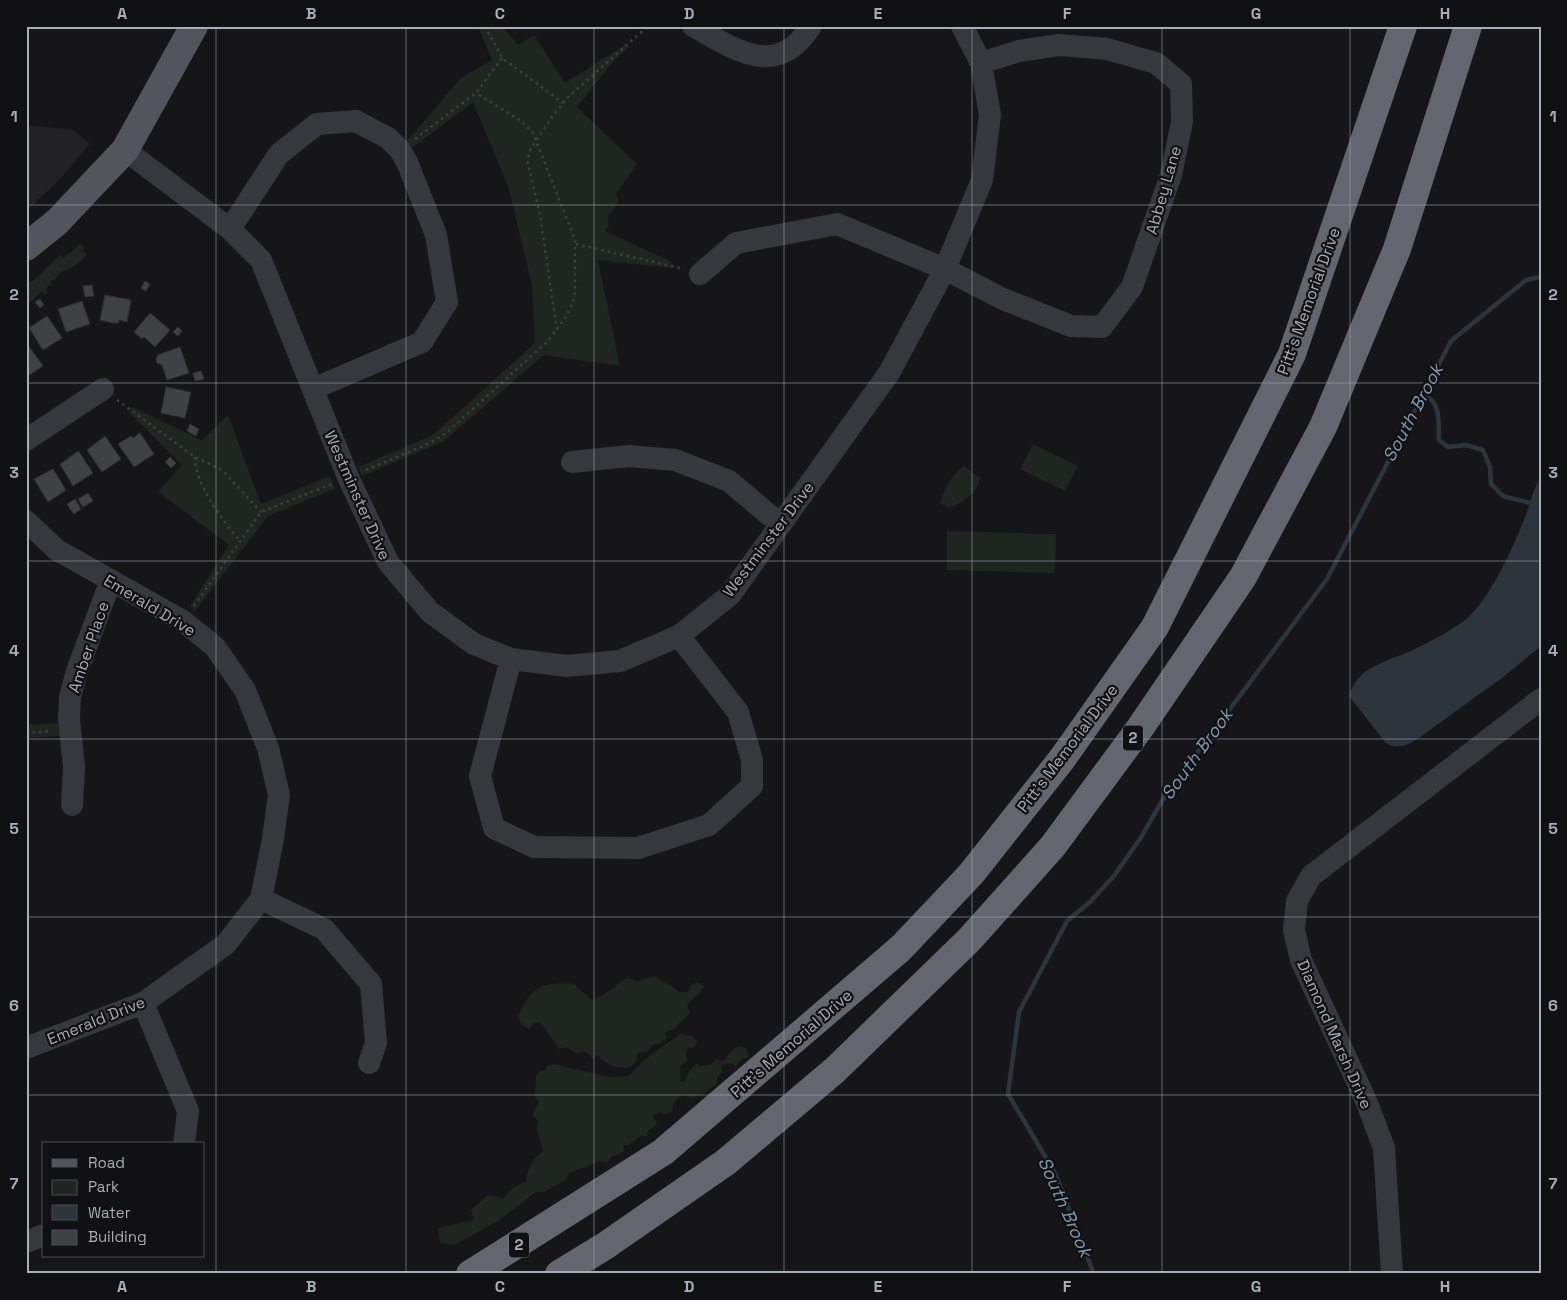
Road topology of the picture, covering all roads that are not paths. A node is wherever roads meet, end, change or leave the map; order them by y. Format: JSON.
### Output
{"nodes":[{"id":1,"x":194,"y":26,"type":"edge"},
{"id":2,"x":693,"y":26,"type":"edge"},
{"id":3,"x":811,"y":26,"type":"edge"},
{"id":4,"x":962,"y":26,"type":"edge"},
{"id":5,"x":1403,"y":26,"type":"edge"},
{"id":6,"x":1468,"y":26,"type":"edge"},
{"id":7,"x":981,"y":63,"type":"junction"},
{"id":8,"x":126,"y":150,"type":"junction"},
{"id":9,"x":230,"y":229,"type":"junction"},
{"id":10,"x":26,"y":247,"type":"edge"},
{"id":11,"x":945,"y":269,"type":"junction"},
{"id":12,"x":700,"y":274,"type":"road end"},
{"id":13,"x":312,"y":389,"type":"junction"},
{"id":14,"x":103,"y":390,"type":"road end"},
{"id":15,"x":26,"y":440,"type":"edge"},
{"id":16,"x":572,"y":462,"type":"dead end"},
{"id":17,"x":26,"y":521,"type":"edge"},
{"id":18,"x":780,"y":524,"type":"junction"},
{"id":19,"x":111,"y":580,"type":"junction"},
{"id":20,"x":679,"y":636,"type":"junction"},
{"id":21,"x":511,"y":659,"type":"junction"},
{"id":22,"x":1541,"y":700,"type":"edge"},
{"id":23,"x":72,"y":805,"type":"dead end"},
{"id":24,"x":261,"y":899,"type":"junction"},
{"id":25,"x":143,"y":1004,"type":"junction"},
{"id":26,"x":26,"y":1048,"type":"edge"},
{"id":27,"x":368,"y":1063,"type":"dead end"},
{"id":28,"x":184,"y":1142,"type":"edge"},
{"id":29,"x":566,"y":1214,"type":"junction"},
{"id":30,"x":42,"y":1236,"type":"edge"},
{"id":31,"x":26,"y":1242,"type":"edge"},
{"id":32,"x":451,"y":1274,"type":"edge"},
{"id":33,"x":470,"y":1274,"type":"edge"},
{"id":34,"x":559,"y":1274,"type":"edge"},
{"id":35,"x":1392,"y":1274,"type":"edge"}],
"edges":[{"from":1,"to":8,"type":"main road"},
{"from":2,"to":3,"type":"street"},
{"from":4,"to":7,"type":"street","name":"Westminster Drive"},
{"from":5,"to":29,"type":"highway","name":"Pitt's Memorial Drive","number":"2"},
{"from":6,"to":34,"type":"highway","number":"2"},
{"from":7,"to":11,"type":"street","name":"Westminster Drive"},
{"from":7,"to":11,"type":"street","name":"Abbey Lane"},
{"from":8,"to":9,"type":"street","name":"Westminster Drive"},
{"from":8,"to":10,"type":"main road"},
{"from":9,"to":13,"type":"street","name":"Westminster Drive"},
{"from":9,"to":13,"type":"street"},
{"from":11,"to":12,"type":"street"},
{"from":11,"to":18,"type":"street","name":"Westminster Drive"},
{"from":13,"to":21,"type":"street","name":"Westminster Drive"},
{"from":14,"to":15,"type":"street"},
{"from":16,"to":18,"type":"street"},
{"from":17,"to":19,"type":"street","name":"Emerald Drive"},
{"from":18,"to":20,"type":"street","name":"Westminster Drive"},
{"from":19,"to":23,"type":"street","name":"Amber Place"},
{"from":19,"to":24,"type":"street","name":"Emerald Drive"},
{"from":20,"to":21,"type":"street","name":"Westminster Drive"},
{"from":20,"to":21,"type":"street"},
{"from":22,"to":35,"type":"street","name":"Diamond Marsh Drive"},
{"from":24,"to":25,"type":"street","name":"Emerald Drive"},
{"from":24,"to":27,"type":"street"},
{"from":25,"to":26,"type":"street","name":"Emerald Drive"},
{"from":25,"to":28,"type":"street"},
{"from":29,"to":32,"type":"highway"},
{"from":29,"to":33,"type":"highway","name":"Pitt's Memorial Drive","number":"2"},
{"from":30,"to":31,"type":"street"}]}
